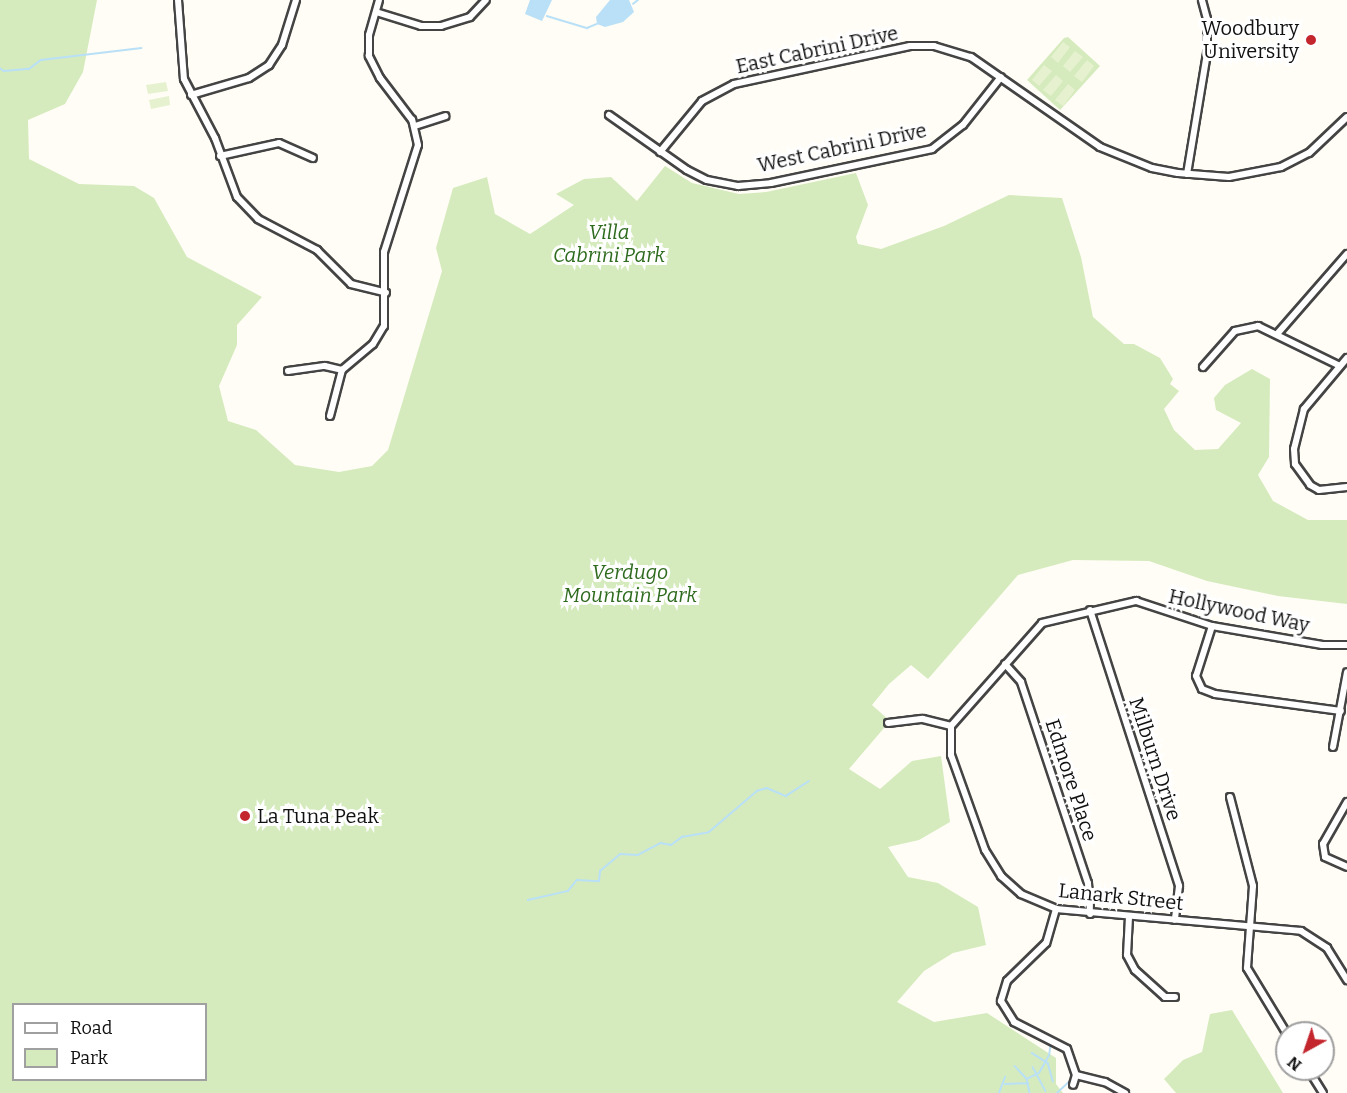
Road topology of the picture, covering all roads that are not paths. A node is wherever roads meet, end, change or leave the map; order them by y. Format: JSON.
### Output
{"nodes":[{"id":1,"x":178,"y":0,"type":"edge"},
{"id":2,"x":296,"y":0,"type":"edge"},
{"id":3,"x":379,"y":0,"type":"edge"},
{"id":4,"x":486,"y":0,"type":"edge"},
{"id":5,"x":1202,"y":0,"type":"edge"},
{"id":6,"x":376,"y":12,"type":"junction"},
{"id":7,"x":1000,"y":77,"type":"junction"},
{"id":8,"x":191,"y":95,"type":"junction"},
{"id":9,"x":609,"y":115,"type":"dead end"},
{"id":10,"x":445,"y":116,"type":"dead end"},
{"id":11,"x":1347,"y":117,"type":"edge"},
{"id":12,"x":415,"y":126,"type":"junction"},
{"id":13,"x":660,"y":153,"type":"junction"},
{"id":14,"x":220,"y":156,"type":"junction"},
{"id":15,"x":313,"y":158,"type":"dead end"},
{"id":16,"x":1187,"y":174,"type":"junction"},
{"id":17,"x":1347,"y":254,"type":"edge"},
{"id":18,"x":386,"y":293,"type":"junction"},
{"id":19,"x":1278,"y":333,"type":"junction"},
{"id":20,"x":1347,"y":358,"type":"edge"},
{"id":21,"x":1340,"y":366,"type":"junction"},
{"id":22,"x":1203,"y":367,"type":"dead end"},
{"id":23,"x":342,"y":370,"type":"junction"},
{"id":24,"x":288,"y":371,"type":"dead end"},
{"id":25,"x":330,"y":416,"type":"dead end"},
{"id":26,"x":1347,"y":488,"type":"edge"},
{"id":27,"x":1090,"y":610,"type":"junction"},
{"id":28,"x":1212,"y":626,"type":"junction"},
{"id":29,"x":1347,"y":645,"type":"edge"},
{"id":30,"x":1005,"y":663,"type":"junction"},
{"id":31,"x":1347,"y":672,"type":"edge"},
{"id":32,"x":1341,"y":711,"type":"junction"},
{"id":33,"x":888,"y":723,"type":"dead end"},
{"id":34,"x":951,"y":726,"type":"junction"},
{"id":35,"x":1333,"y":747,"type":"dead end"},
{"id":36,"x":1230,"y":797,"type":"dead end"},
{"id":37,"x":1347,"y":802,"type":"edge"},
{"id":38,"x":1347,"y":867,"type":"edge"},
{"id":39,"x":1056,"y":909,"type":"junction"},
{"id":40,"x":1090,"y":914,"type":"junction"},
{"id":41,"x":1129,"y":917,"type":"junction"},
{"id":42,"x":1175,"y":920,"type":"junction"},
{"id":43,"x":1251,"y":926,"type":"junction"},
{"id":44,"x":1347,"y":980,"type":"edge"},
{"id":45,"x":1175,"y":997,"type":"dead end"},
{"id":46,"x":1279,"y":1021,"type":"edge"},
{"id":47,"x":1076,"y":1075,"type":"junction"},
{"id":48,"x":1073,"y":1085,"type":"dead end"},
{"id":49,"x":1125,"y":1093,"type":"edge"}],
"edges":[{"from":1,"to":8,"type":"street"},
{"from":2,"to":8,"type":"street"},
{"from":3,"to":6,"type":"street"},
{"from":4,"to":6,"type":"street"},
{"from":5,"to":16,"type":"street"},
{"from":6,"to":12,"type":"street"},
{"from":7,"to":13,"type":"street","name":"East Cabrini Drive"},
{"from":7,"to":13,"type":"street","name":"West Cabrini Drive"},
{"from":7,"to":16,"type":"street","name":"East Cabrini Drive"},
{"from":8,"to":14,"type":"street"},
{"from":9,"to":13,"type":"street","name":"West Cabrini Drive"},
{"from":10,"to":12,"type":"street"},
{"from":11,"to":16,"type":"street","name":"East Cabrini Drive"},
{"from":12,"to":18,"type":"street"},
{"from":14,"to":15,"type":"street"},
{"from":14,"to":18,"type":"street"},
{"from":17,"to":19,"type":"street"},
{"from":18,"to":23,"type":"street"},
{"from":19,"to":21,"type":"street"},
{"from":19,"to":22,"type":"street"},
{"from":20,"to":21,"type":"street"},
{"from":21,"to":26,"type":"street"},
{"from":23,"to":24,"type":"street"},
{"from":23,"to":25,"type":"street"},
{"from":27,"to":28,"type":"street","name":"Hollywood Way"},
{"from":27,"to":30,"type":"street","name":"Hollywood Way"},
{"from":27,"to":42,"type":"street","name":"Milburn Drive"},
{"from":28,"to":29,"type":"street","name":"Hollywood Way"},
{"from":28,"to":32,"type":"street"},
{"from":30,"to":34,"type":"street","name":"Hollywood Way"},
{"from":30,"to":40,"type":"street","name":"Edmore Place"},
{"from":31,"to":32,"type":"street"},
{"from":32,"to":35,"type":"street"},
{"from":33,"to":34,"type":"street"},
{"from":34,"to":39,"type":"street","name":"Lanark Street"},
{"from":36,"to":43,"type":"street"},
{"from":37,"to":38,"type":"street"},
{"from":39,"to":40,"type":"street","name":"Lanark Street"},
{"from":39,"to":47,"type":"street"},
{"from":40,"to":41,"type":"street","name":"Lanark Street"},
{"from":41,"to":42,"type":"street","name":"Lanark Street"},
{"from":41,"to":45,"type":"street"},
{"from":42,"to":43,"type":"street","name":"Lanark Street"},
{"from":43,"to":44,"type":"street","name":"Lanark Street"},
{"from":43,"to":46,"type":"street"},
{"from":47,"to":48,"type":"street"},
{"from":47,"to":49,"type":"street"}]}
